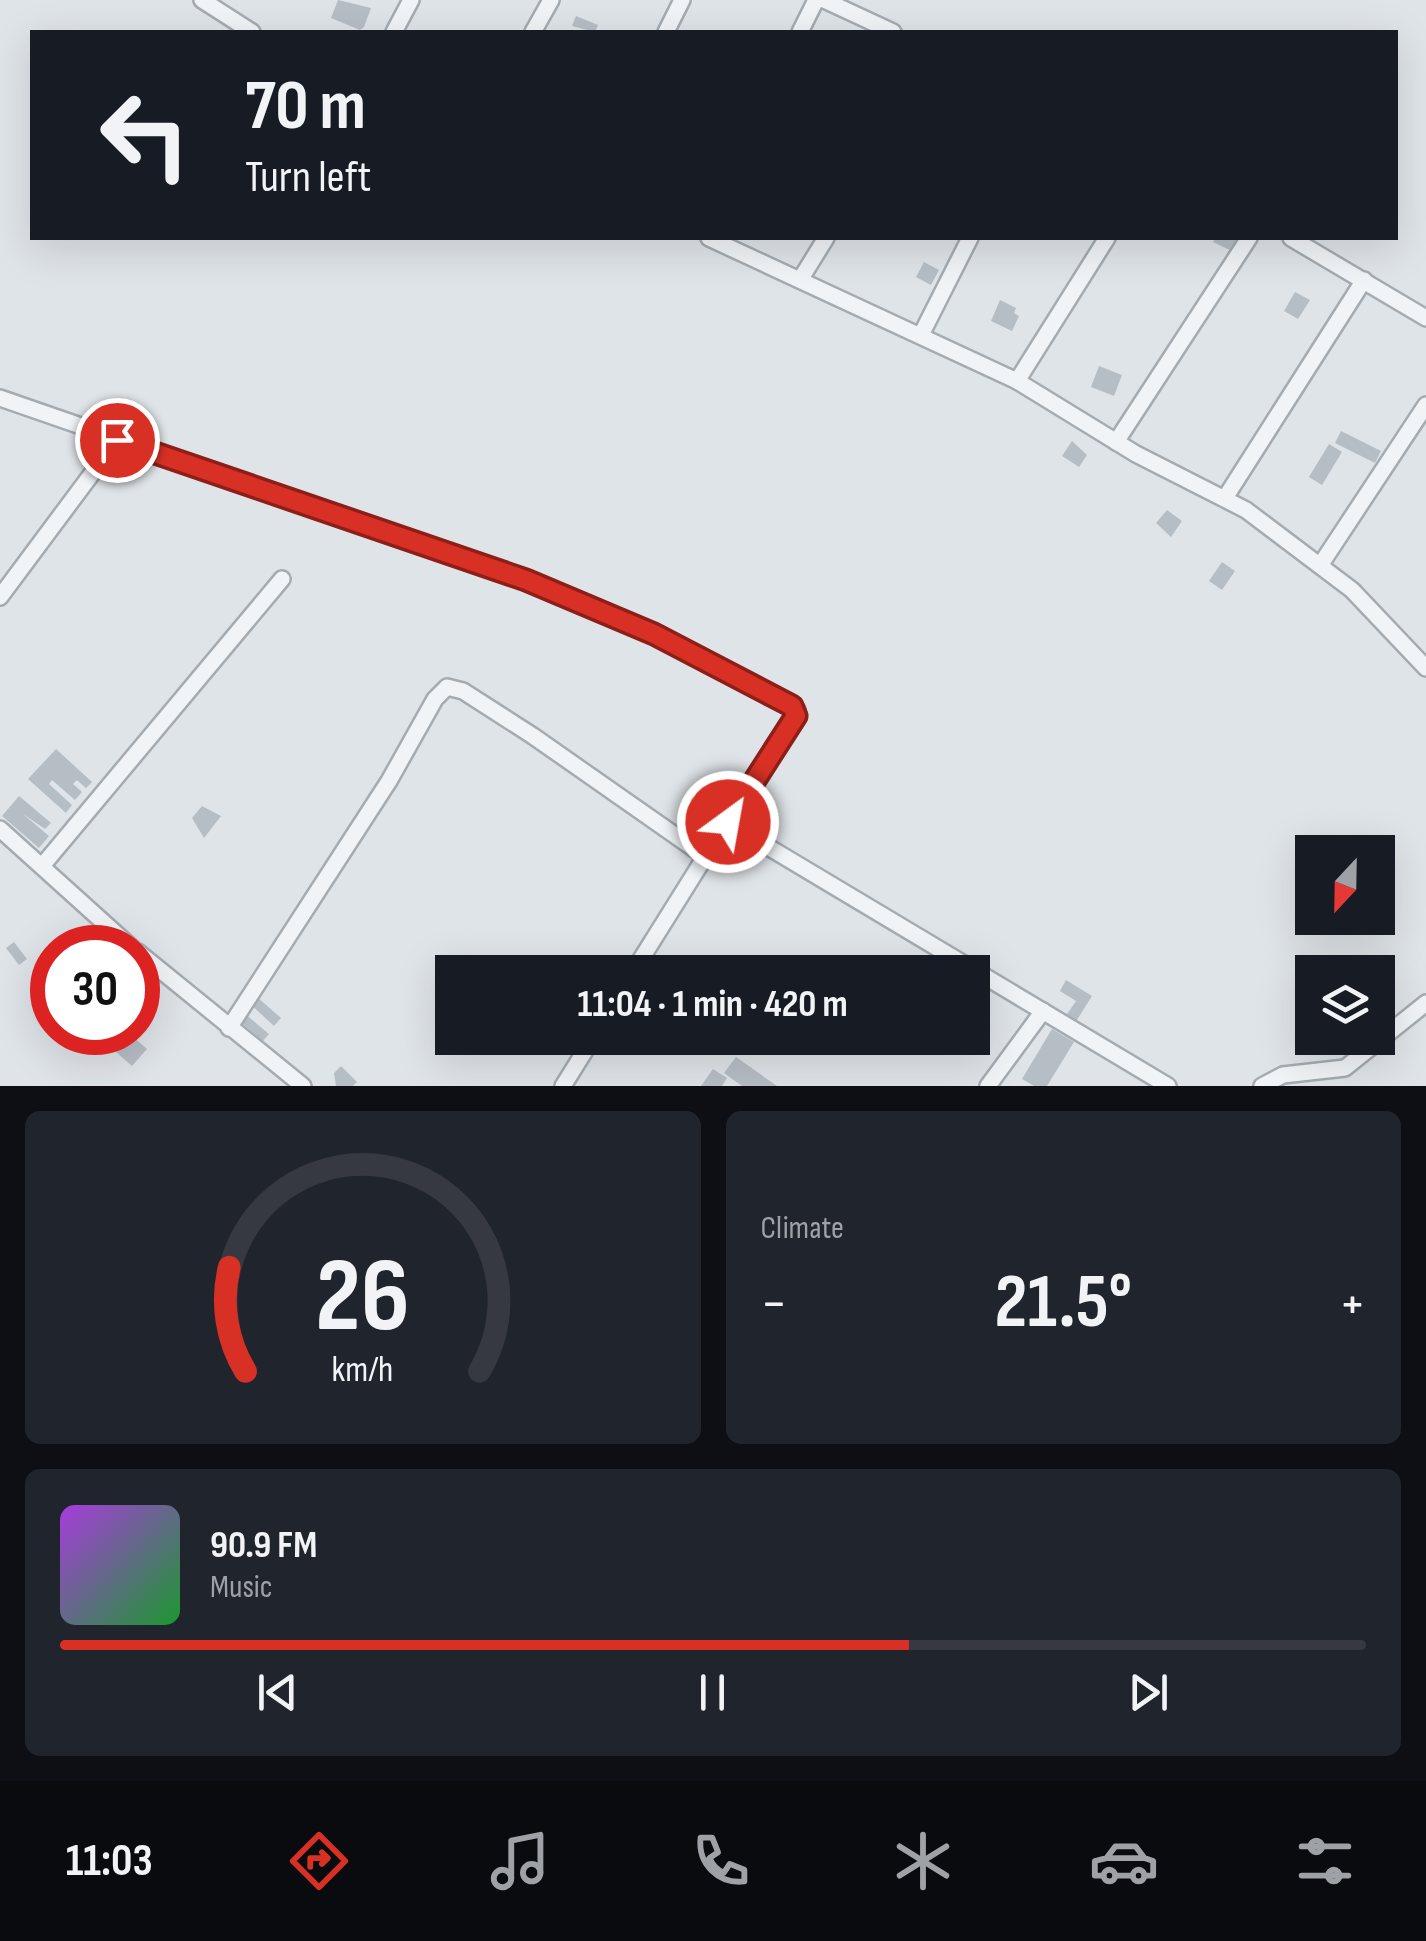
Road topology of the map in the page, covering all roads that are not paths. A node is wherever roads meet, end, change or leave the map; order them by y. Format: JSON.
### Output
{"nodes":[{"id":1,"x":202,"y":0,"type":"edge"},
{"id":2,"x":411,"y":0,"type":"edge"},
{"id":3,"x":551,"y":0,"type":"edge"},
{"id":4,"x":682,"y":0,"type":"edge"},
{"id":5,"x":820,"y":0,"type":"edge"},
{"id":6,"x":249,"y":30,"type":"edge"},
{"id":7,"x":395,"y":30,"type":"edge"},
{"id":8,"x":534,"y":30,"type":"edge"},
{"id":9,"x":667,"y":30,"type":"edge"},
{"id":10,"x":801,"y":30,"type":"edge"},
{"id":11,"x":888,"y":30,"type":"edge"},
{"id":12,"x":714,"y":240,"type":"edge"},
{"id":13,"x":825,"y":240,"type":"edge"},
{"id":14,"x":969,"y":240,"type":"edge"},
{"id":15,"x":1106,"y":240,"type":"edge"},
{"id":16,"x":1249,"y":240,"type":"edge"},
{"id":17,"x":1294,"y":240,"type":"edge"},
{"id":18,"x":800,"y":280,"type":"junction"},
{"id":19,"x":1364,"y":280,"type":"junction"},
{"id":20,"x":1426,"y":318,"type":"edge"},
{"id":21,"x":922,"y":332,"type":"junction"},
{"id":22,"x":1017,"y":381,"type":"junction"},
{"id":23,"x":0,"y":398,"type":"edge"},
{"id":24,"x":1426,"y":405,"type":"edge"},
{"id":25,"x":117,"y":440,"type":"junction"},
{"id":26,"x":1116,"y":442,"type":"junction"},
{"id":27,"x":1225,"y":498,"type":"junction"},
{"id":28,"x":1322,"y":564,"type":"junction"},
{"id":29,"x":282,"y":579,"type":"dead end"},
{"id":30,"x":0,"y":598,"type":"edge"},
{"id":31,"x":1426,"y":668,"type":"edge"},
{"id":32,"x":728,"y":822,"type":"junction"},
{"id":33,"x":0,"y":829,"type":"edge"},
{"id":34,"x":706,"y":857,"type":"junction"},
{"id":35,"x":42,"y":866,"type":"junction"},
{"id":36,"x":107,"y":925,"type":"edge"},
{"id":37,"x":644,"y":955,"type":"edge"},
{"id":38,"x":160,"y":971,"type":"edge"},
{"id":39,"x":1426,"y":1002,"type":"edge"},
{"id":40,"x":1042,"y":1011,"type":"junction"},
{"id":41,"x":229,"y":1028,"type":"junction"},
{"id":42,"x":583,"y":1055,"type":"edge"},
{"id":43,"x":1315,"y":1074,"type":"junction"},
{"id":44,"x":304,"y":1086,"type":"edge"},
{"id":45,"x":564,"y":1086,"type":"edge"},
{"id":46,"x":988,"y":1086,"type":"edge"},
{"id":47,"x":1168,"y":1086,"type":"edge"},
{"id":48,"x":1262,"y":1086,"type":"edge"},
{"id":49,"x":1334,"y":1086,"type":"edge"}],
"edges":[{"from":1,"to":6,"type":"street"},
{"from":2,"to":7,"type":"street"},
{"from":3,"to":8,"type":"street"},
{"from":4,"to":9,"type":"street"},
{"from":5,"to":10,"type":"street"},
{"from":5,"to":11,"type":"street"},
{"from":12,"to":18,"type":"street"},
{"from":13,"to":18,"type":"street"},
{"from":14,"to":21,"type":"street"},
{"from":15,"to":22,"type":"street"},
{"from":16,"to":26,"type":"street"},
{"from":17,"to":19,"type":"street"},
{"from":18,"to":21,"type":"street"},
{"from":19,"to":20,"type":"street"},
{"from":19,"to":27,"type":"street"},
{"from":21,"to":22,"type":"street"},
{"from":22,"to":26,"type":"street"},
{"from":23,"to":25,"type":"street"},
{"from":24,"to":28,"type":"street"},
{"from":25,"to":30,"type":"street"},
{"from":25,"to":32,"type":"street"},
{"from":26,"to":27,"type":"street"},
{"from":27,"to":28,"type":"street"},
{"from":28,"to":31,"type":"street"},
{"from":29,"to":35,"type":"street"},
{"from":32,"to":34,"type":"street"},
{"from":32,"to":40,"type":"street"},
{"from":33,"to":35,"type":"street"},
{"from":34,"to":37,"type":"street"},
{"from":34,"to":41,"type":"street"},
{"from":35,"to":36,"type":"street"},
{"from":38,"to":41,"type":"street"},
{"from":39,"to":43,"type":"street"},
{"from":40,"to":46,"type":"street"},
{"from":40,"to":47,"type":"street"},
{"from":41,"to":44,"type":"street"},
{"from":42,"to":45,"type":"street"},
{"from":43,"to":48,"type":"street"},
{"from":43,"to":49,"type":"street"}]}
